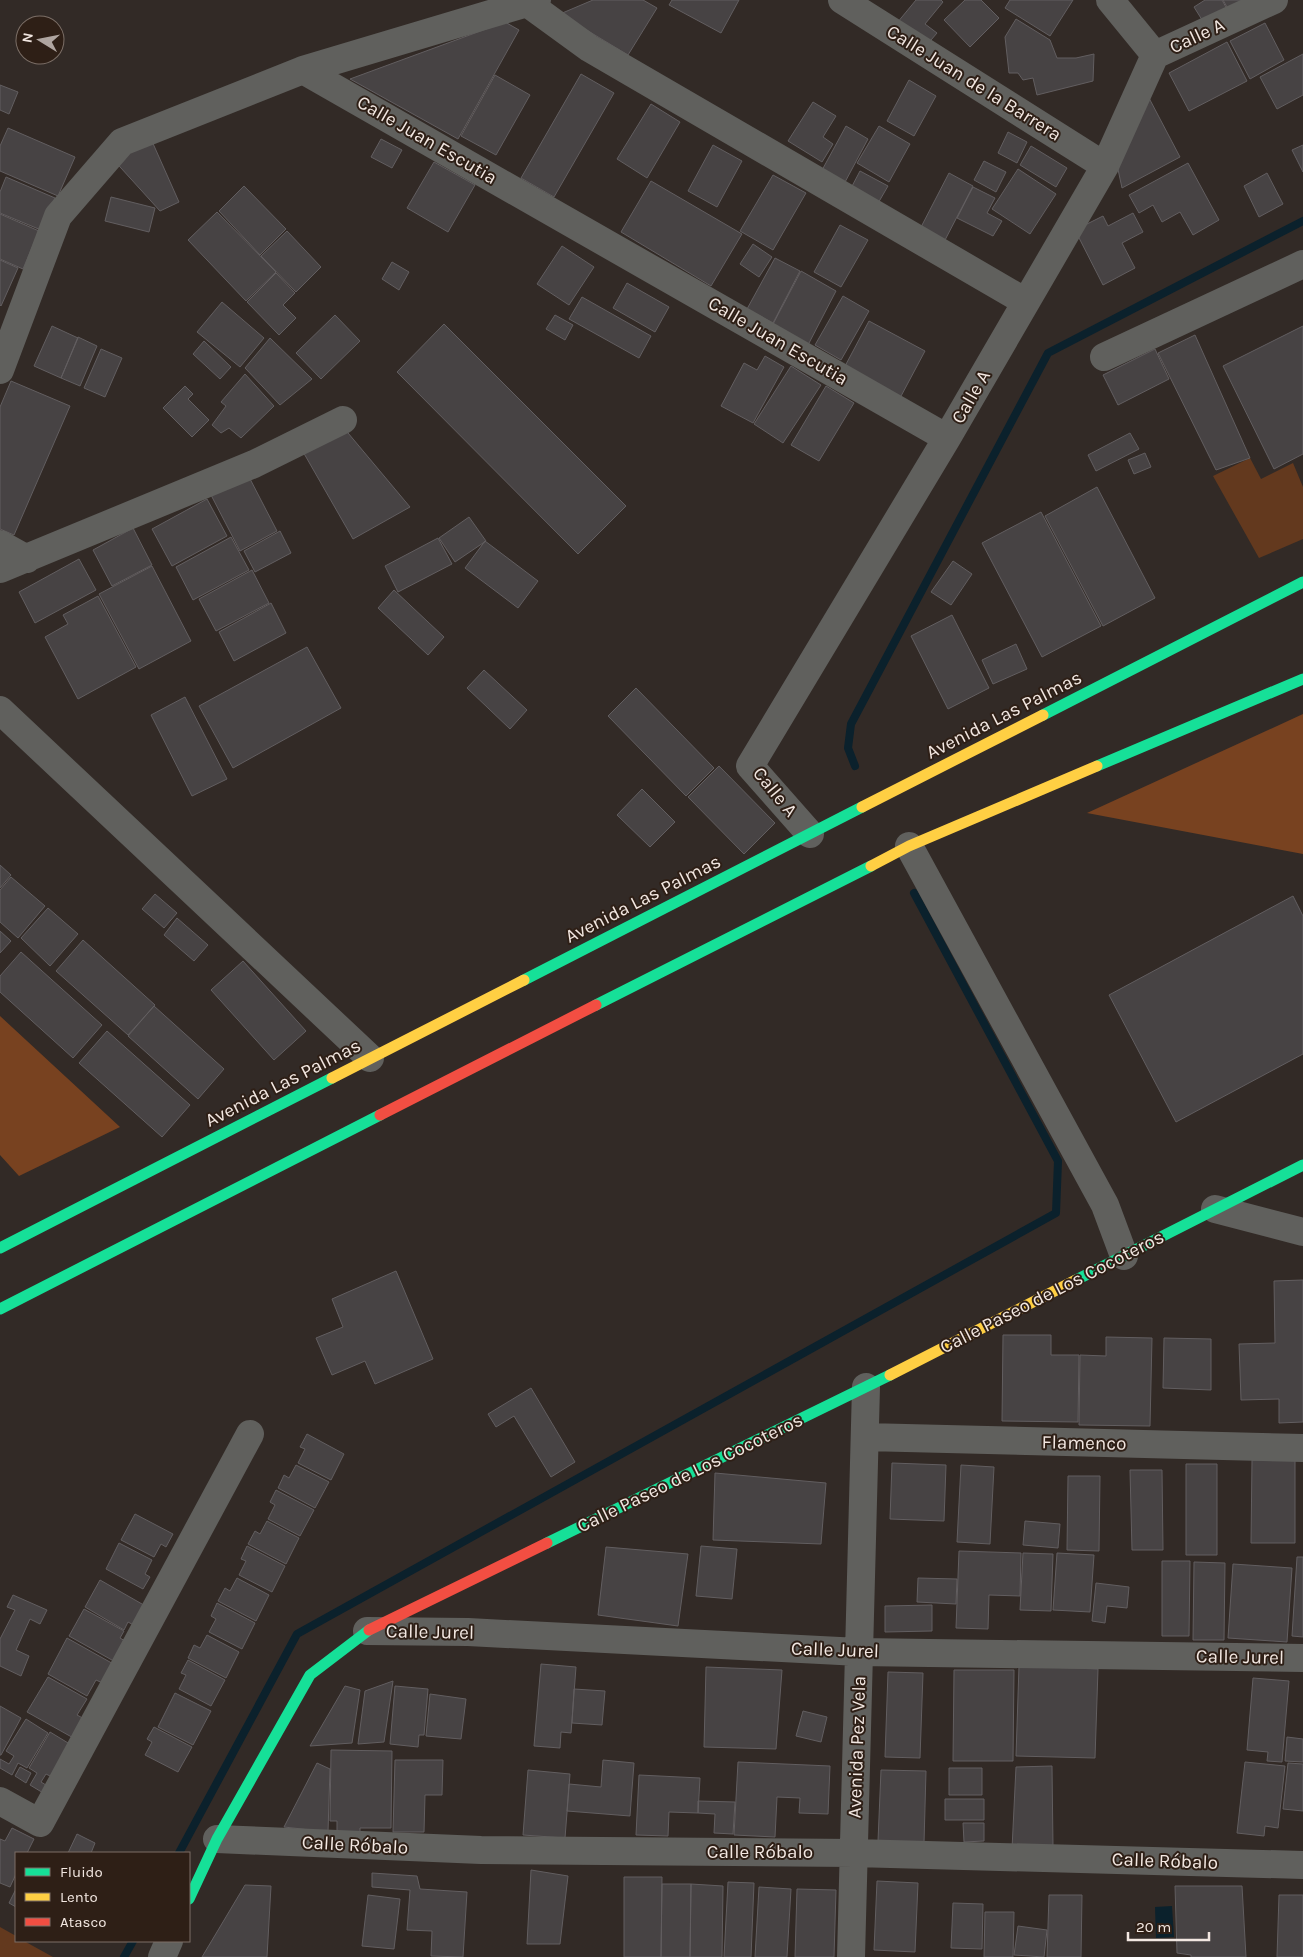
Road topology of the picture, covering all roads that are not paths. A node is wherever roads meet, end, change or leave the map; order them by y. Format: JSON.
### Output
{"nodes":[{"id":1,"x":842,"y":0,"type":"edge"},
{"id":2,"x":1110,"y":0,"type":"edge"},
{"id":3,"x":1274,"y":0,"type":"edge"},
{"id":4,"x":529,"y":1,"type":"edge"},
{"id":5,"x":1154,"y":55,"type":"junction"},
{"id":6,"x":303,"y":70,"type":"junction"},
{"id":7,"x":1106,"y":166,"type":"junction"},
{"id":8,"x":1303,"y":264,"type":"edge"},
{"id":9,"x":1026,"y":302,"type":"junction"},
{"id":10,"x":1104,"y":358,"type":"dead end"},
{"id":11,"x":0,"y":370,"type":"edge"},
{"id":12,"x":342,"y":420,"type":"dead end"},
{"id":13,"x":947,"y":438,"type":"junction"},
{"id":14,"x":0,"y":544,"type":"edge"},
{"id":15,"x":27,"y":559,"type":"junction"},
{"id":16,"x":0,"y":569,"type":"edge"},
{"id":17,"x":1303,"y":582,"type":"edge"},
{"id":18,"x":1303,"y":679,"type":"edge"},
{"id":19,"x":0,"y":710,"type":"edge"},
{"id":20,"x":810,"y":834,"type":"junction"},
{"id":21,"x":909,"y":846,"type":"junction"},
{"id":22,"x":370,"y":1058,"type":"junction"},
{"id":23,"x":1303,"y":1165,"type":"edge"},
{"id":24,"x":1215,"y":1209,"type":"junction"},
{"id":25,"x":1303,"y":1232,"type":"edge"},
{"id":26,"x":0,"y":1248,"type":"edge"},
{"id":27,"x":1124,"y":1256,"type":"junction"},
{"id":28,"x":0,"y":1309,"type":"edge"},
{"id":29,"x":866,"y":1387,"type":"junction"},
{"id":30,"x":250,"y":1434,"type":"dead end"},
{"id":31,"x":865,"y":1438,"type":"junction"},
{"id":32,"x":1303,"y":1448,"type":"edge"},
{"id":33,"x":367,"y":1631,"type":"junction"},
{"id":34,"x":859,"y":1652,"type":"junction"},
{"id":35,"x":1303,"y":1658,"type":"edge"},
{"id":36,"x":0,"y":1802,"type":"edge"},
{"id":37,"x":217,"y":1839,"type":"junction"},
{"id":38,"x":854,"y":1853,"type":"junction"},
{"id":39,"x":1303,"y":1865,"type":"edge"},
{"id":40,"x":190,"y":1897,"type":"edge"},
{"id":41,"x":169,"y":1942,"type":"edge"},
{"id":42,"x":162,"y":1957,"type":"edge"},
{"id":43,"x":851,"y":1957,"type":"edge"}],
"edges":[{"from":1,"to":7,"type":"street","name":"Calle Juan de la Barrera"},
{"from":2,"to":5,"type":"street"},
{"from":3,"to":5,"type":"street","name":"Calle A"},
{"from":4,"to":6,"type":"street"},
{"from":4,"to":9,"type":"street"},
{"from":5,"to":7,"type":"street","name":"Calle A"},
{"from":6,"to":11,"type":"street"},
{"from":6,"to":13,"type":"street","name":"Calle Juan Escutia"},
{"from":7,"to":9,"type":"street","name":"Calle A"},
{"from":8,"to":10,"type":"street"},
{"from":9,"to":13,"type":"street","name":"Calle A"},
{"from":12,"to":15,"type":"street"},
{"from":13,"to":20,"type":"street","name":"Calle A"},
{"from":14,"to":15,"type":"street"},
{"from":15,"to":16,"type":"street"},
{"from":17,"to":20,"type":"main road","name":"Avenida Las Palmas"},
{"from":18,"to":21,"type":"main road"},
{"from":19,"to":22,"type":"street"},
{"from":20,"to":22,"type":"main road","name":"Avenida Las Palmas"},
{"from":21,"to":27,"type":"street"},
{"from":21,"to":28,"type":"main road"},
{"from":22,"to":26,"type":"main road","name":"Avenida Las Palmas"},
{"from":23,"to":24,"type":"main road","name":"Calle Paseo de Los Cocoteros"},
{"from":24,"to":25,"type":"street"},
{"from":24,"to":27,"type":"main road","name":"Calle Paseo de Los Cocoteros"},
{"from":27,"to":29,"type":"main road","name":"Calle Paseo de Los Cocoteros"},
{"from":29,"to":31,"type":"street","name":"Avenida Pez Vela"},
{"from":29,"to":33,"type":"main road","name":"Calle Paseo de Los Cocoteros"},
{"from":30,"to":36,"type":"street"},
{"from":31,"to":32,"type":"street","name":"Flamenco"},
{"from":31,"to":34,"type":"street","name":"Avenida Pez Vela"},
{"from":33,"to":34,"type":"street","name":"Calle Jurel"},
{"from":33,"to":37,"type":"main road","name":"Calle Paseo de Los Cocoteros"},
{"from":34,"to":35,"type":"street","name":"Calle Jurel"},
{"from":34,"to":38,"type":"street","name":"Avenida Pez Vela"},
{"from":37,"to":38,"type":"street","name":"Calle Róbalo"},
{"from":37,"to":40,"type":"main road","name":"Calle Paseo de Los Cocoteros"},
{"from":38,"to":39,"type":"street","name":"Calle Róbalo"},
{"from":38,"to":43,"type":"street","name":"Avenida Pez Vela"},
{"from":41,"to":42,"type":"street"}]}
